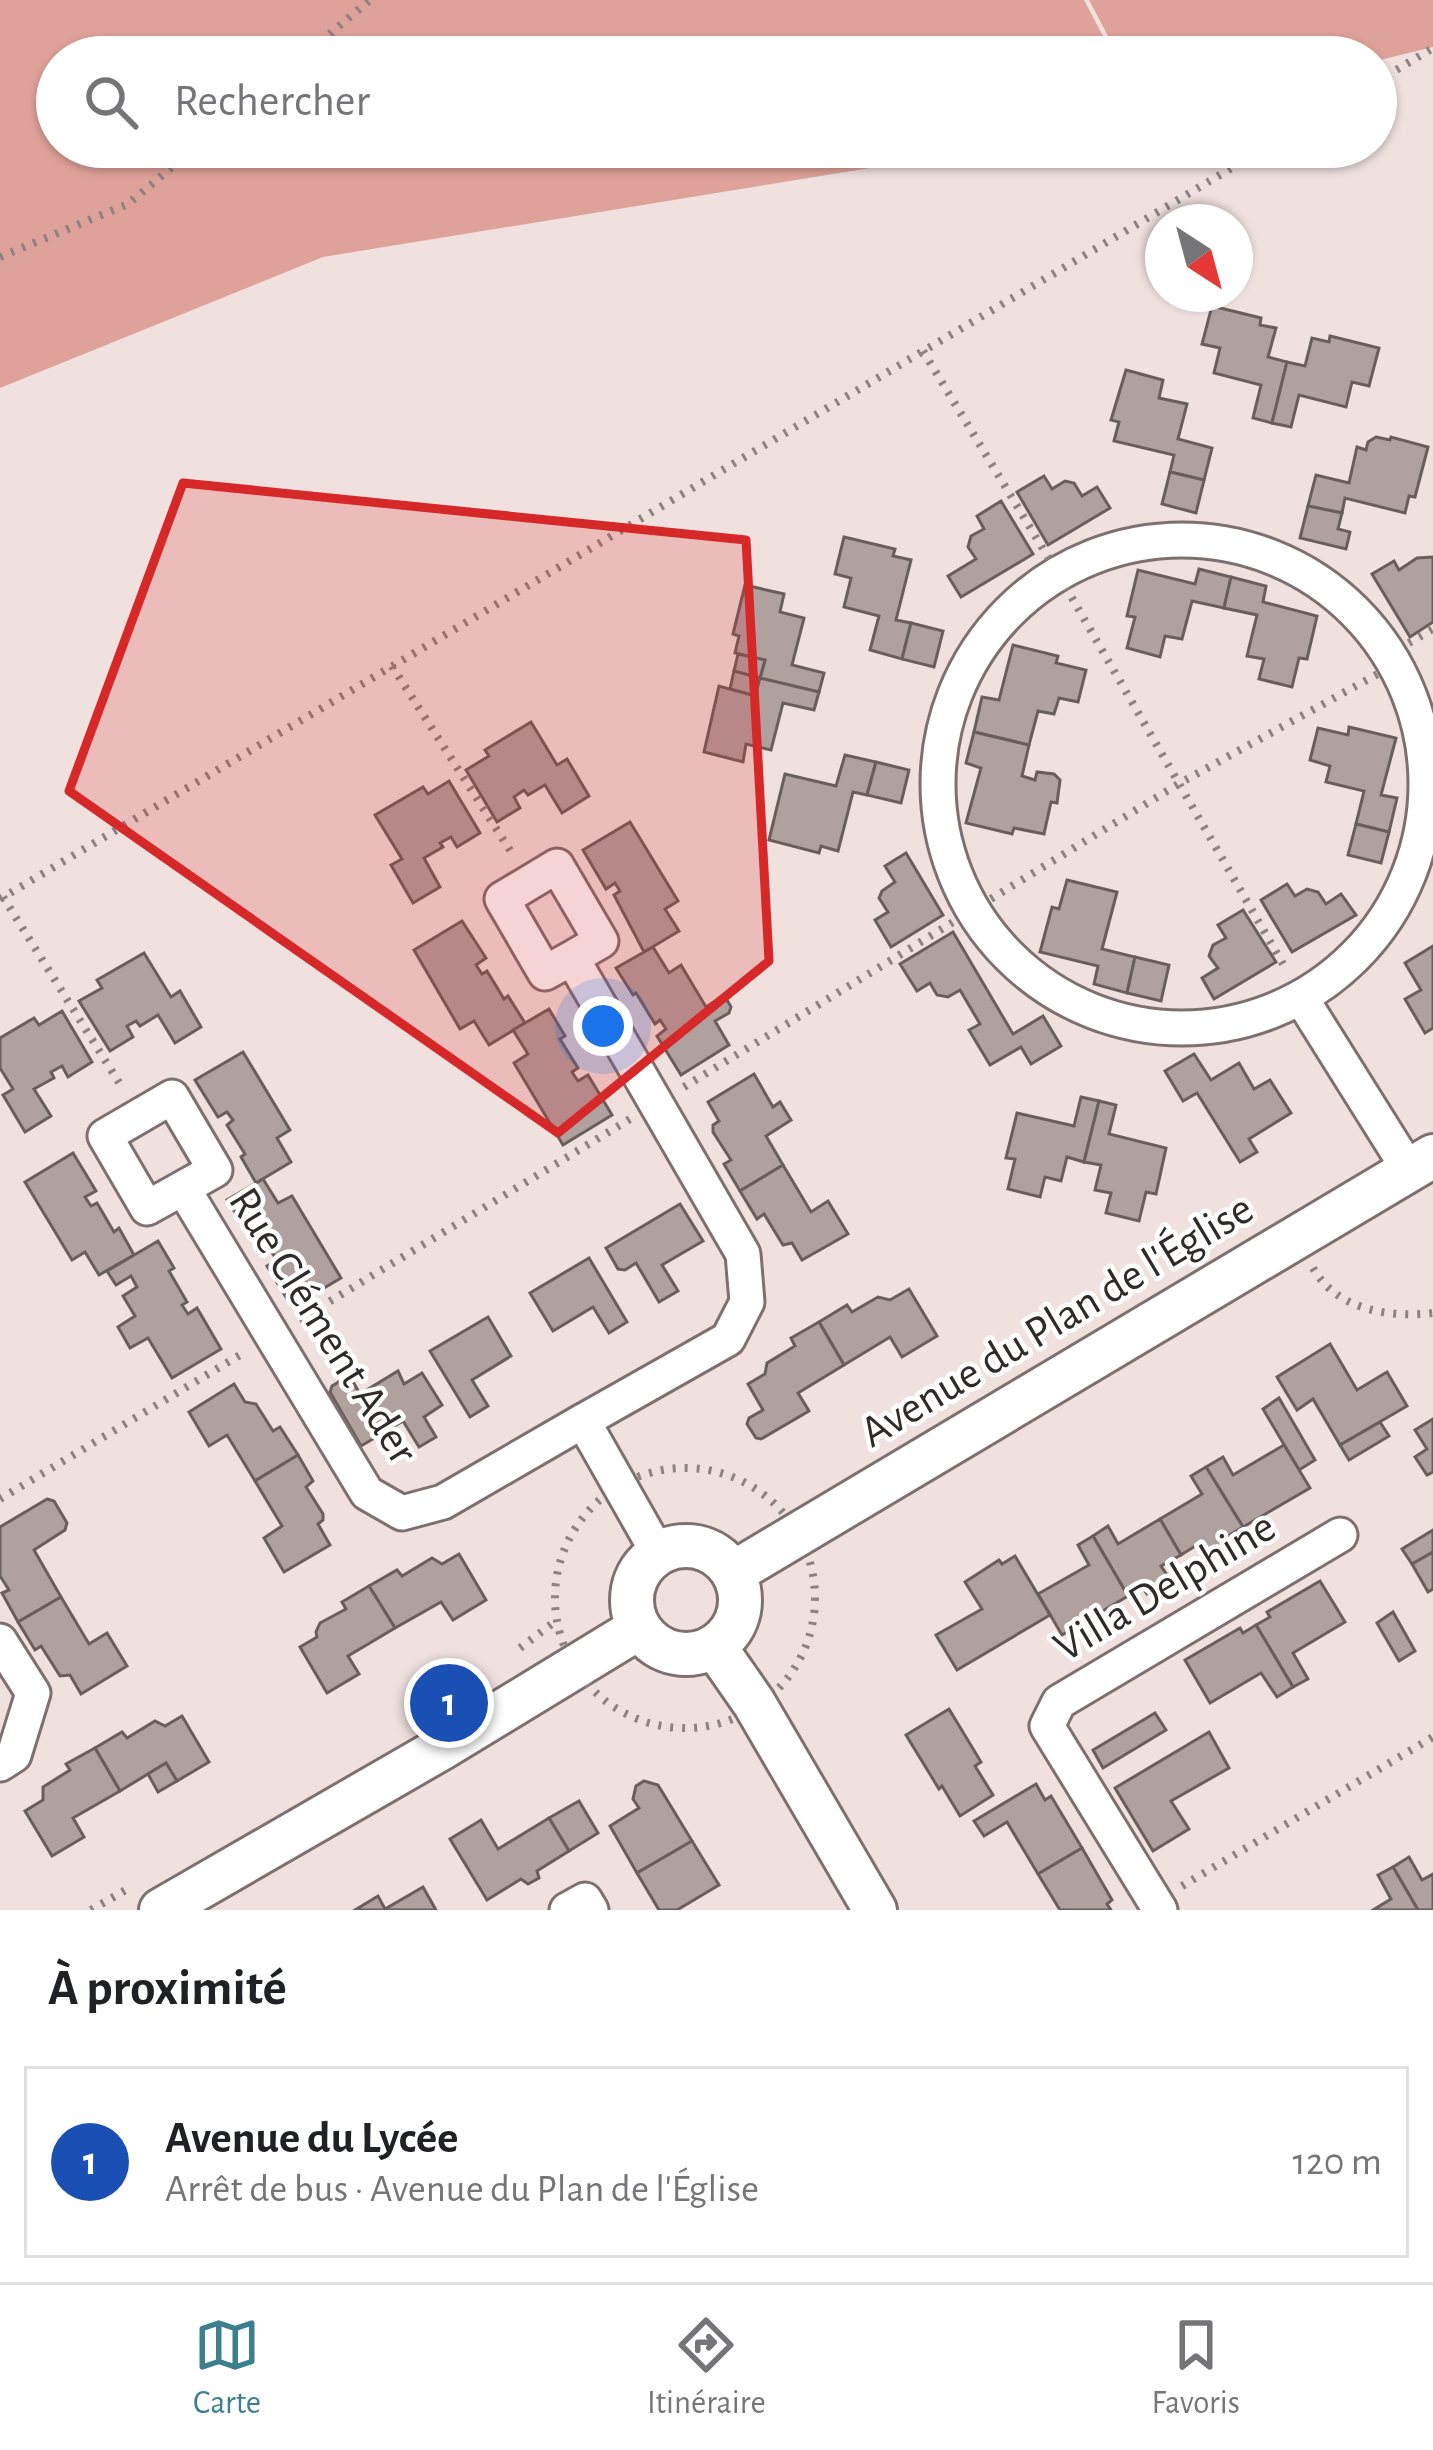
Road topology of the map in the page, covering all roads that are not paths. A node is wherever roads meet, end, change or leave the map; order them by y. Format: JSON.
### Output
{"nodes":[{"id":1,"x":572,"y":958,"type":"junction"},
{"id":2,"x":1304,"y":1001,"type":"junction"},
{"id":3,"x":1421,"y":1163,"type":"edge"},
{"id":4,"x":184,"y":1188,"type":"junction"},
{"id":5,"x":583,"y":1421,"type":"junction"},
{"id":6,"x":1340,"y":1535,"type":"dead end"},
{"id":7,"x":658,"y":1553,"type":"junction"},
{"id":8,"x":733,"y":1573,"type":"junction"},
{"id":9,"x":639,"y":1628,"type":"junction"},
{"id":10,"x":0,"y":1640,"type":"edge"},
{"id":11,"x":715,"y":1647,"type":"junction"},
{"id":12,"x":0,"y":1764,"type":"edge"},
{"id":13,"x":1157,"y":1906,"type":"edge"},
{"id":14,"x":161,"y":1910,"type":"edge"},
{"id":15,"x":567,"y":1910,"type":"edge"},
{"id":16,"x":591,"y":1910,"type":"edge"},
{"id":17,"x":875,"y":1910,"type":"edge"}],
"edges":[{"from":1,"to":1,"type":"street"},
{"from":1,"to":5,"type":"street"},
{"from":2,"to":2,"type":"street"},
{"from":2,"to":3,"type":"street"},
{"from":3,"to":8,"type":"street","name":"Avenue du Plan de l'Église"},
{"from":4,"to":4,"type":"street","name":"Rue Clément Ader"},
{"from":4,"to":5,"type":"street","name":"Rue Clément Ader"},
{"from":5,"to":7,"type":"street"},
{"from":6,"to":13,"type":"street","name":"Villa Delphine"},
{"from":7,"to":8,"type":"street"},
{"from":7,"to":9,"type":"street"},
{"from":8,"to":11,"type":"street"},
{"from":9,"to":11,"type":"street"},
{"from":9,"to":14,"type":"street"},
{"from":10,"to":12,"type":"street"},
{"from":11,"to":17,"type":"street"},
{"from":15,"to":16,"type":"street"}]}
